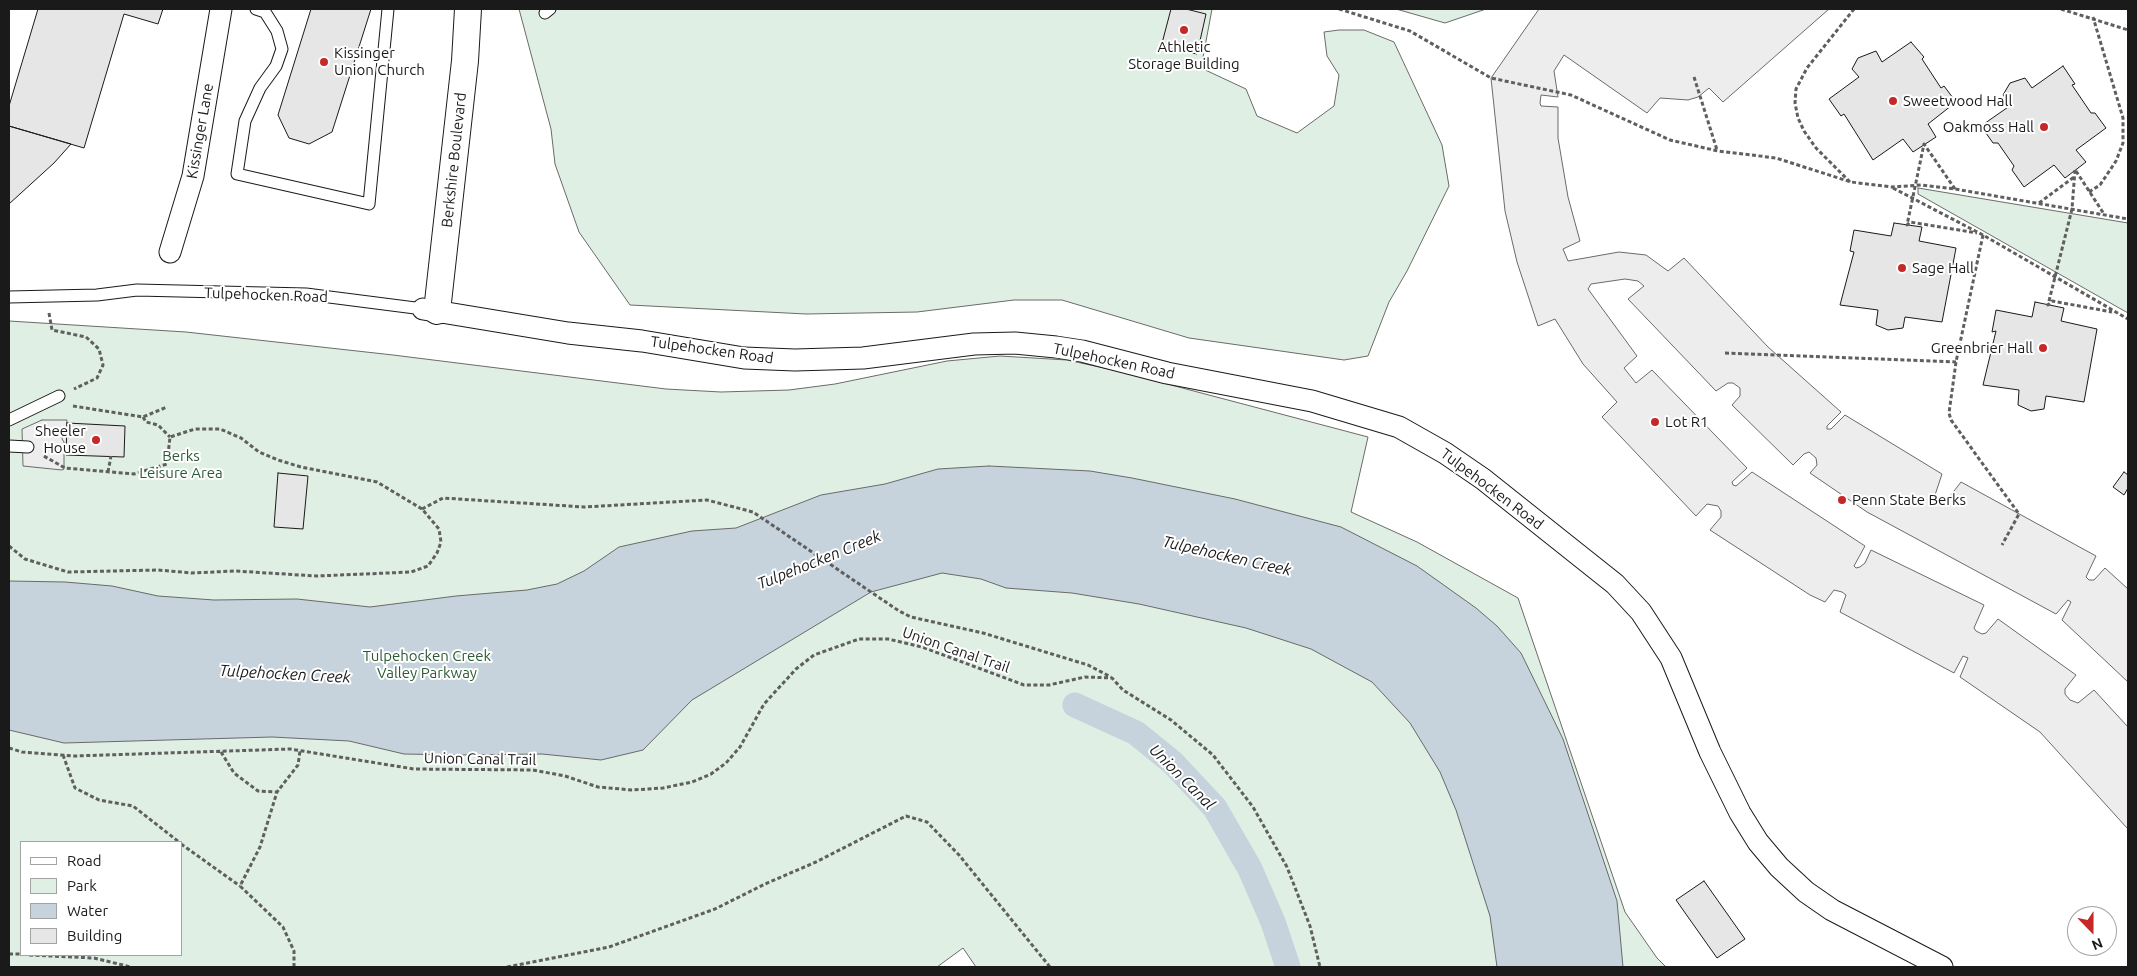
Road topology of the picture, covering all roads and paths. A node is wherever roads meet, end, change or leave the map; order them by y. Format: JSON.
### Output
{"nodes":[{"id":1,"x":221,"y":9,"type":"edge"},
{"id":2,"x":256,"y":9,"type":"edge"},
{"id":3,"x":388,"y":9,"type":"edge"},
{"id":4,"x":468,"y":9,"type":"edge"},
{"id":5,"x":1339,"y":9,"type":"edge"},
{"id":6,"x":1854,"y":9,"type":"edge"},
{"id":7,"x":2061,"y":9,"type":"edge"},
{"id":8,"x":2093,"y":17,"type":"junction"},
{"id":9,"x":2128,"y":30,"type":"edge"},
{"id":10,"x":1694,"y":77,"type":"dead end"},
{"id":11,"x":1718,"y":151,"type":"junction"},
{"id":12,"x":2074,"y":177,"type":"junction"},
{"id":13,"x":1851,"y":182,"type":"junction"},
{"id":14,"x":1916,"y":185,"type":"junction"},
{"id":15,"x":1892,"y":187,"type":"junction"},
{"id":16,"x":1955,"y":189,"type":"junction"},
{"id":17,"x":2089,"y":192,"type":"junction"},
{"id":18,"x":1913,"y":198,"type":"junction"},
{"id":19,"x":2039,"y":202,"type":"junction"},
{"id":20,"x":2072,"y":209,"type":"junction"},
{"id":21,"x":2104,"y":215,"type":"junction"},
{"id":22,"x":2128,"y":218,"type":"edge"},
{"id":23,"x":1982,"y":234,"type":"junction"},
{"id":24,"x":170,"y":252,"type":"dead end"},
{"id":25,"x":2056,"y":277,"type":"junction"},
{"id":26,"x":48,"y":296,"type":"junction"},
{"id":27,"x":9,"y":297,"type":"edge"},
{"id":28,"x":430,"y":310,"type":"junction"},
{"id":29,"x":2116,"y":312,"type":"junction"},
{"id":30,"x":2128,"y":319,"type":"edge"},
{"id":31,"x":1725,"y":353,"type":"dead end"},
{"id":32,"x":1956,"y":362,"type":"junction"},
{"id":33,"x":59,"y":396,"type":"junction"},
{"id":34,"x":167,"y":407,"type":"dead end"},
{"id":35,"x":143,"y":417,"type":"junction"},
{"id":36,"x":9,"y":420,"type":"edge"},
{"id":37,"x":170,"y":437,"type":"junction"},
{"id":38,"x":9,"y":446,"type":"edge"},
{"id":39,"x":28,"y":447,"type":"joint"},
{"id":40,"x":111,"y":456,"type":"dead end"},
{"id":41,"x":108,"y":472,"type":"junction"},
{"id":42,"x":422,"y":509,"type":"junction"},
{"id":43,"x":2002,"y":545,"type":"dead end"},
{"id":44,"x":9,"y":546,"type":"edge"},
{"id":45,"x":1112,"y":678,"type":"junction"},
{"id":46,"x":9,"y":748,"type":"edge"},
{"id":47,"x":300,"y":751,"type":"junction"},
{"id":48,"x":221,"y":752,"type":"junction"},
{"id":49,"x":63,"y":755,"type":"junction"},
{"id":50,"x":277,"y":792,"type":"junction"},
{"id":51,"x":177,"y":841,"type":"edge"},
{"id":52,"x":182,"y":844,"type":"edge"},
{"id":53,"x":240,"y":886,"type":"junction"},
{"id":54,"x":51,"y":956,"type":"edge"},
{"id":55,"x":131,"y":967,"type":"edge"},
{"id":56,"x":294,"y":967,"type":"edge"},
{"id":57,"x":507,"y":967,"type":"edge"},
{"id":58,"x":1050,"y":967,"type":"edge"},
{"id":59,"x":1320,"y":967,"type":"edge"},
{"id":60,"x":1942,"y":967,"type":"edge"}],
"edges":[{"from":1,"to":24,"type":"street","name":"Kissinger Lane"},
{"from":2,"to":3,"type":"lane"},
{"from":4,"to":28,"type":"street","name":"Berkshire Boulevard"},
{"from":5,"to":11,"type":"path"},
{"from":6,"to":13,"type":"path"},
{"from":7,"to":8,"type":"path"},
{"from":8,"to":9,"type":"path"},
{"from":8,"to":17,"type":"path"},
{"from":10,"to":11,"type":"path"},
{"from":11,"to":13,"type":"path"},
{"from":12,"to":17,"type":"path"},
{"from":12,"to":19,"type":"path"},
{"from":12,"to":20,"type":"path"},
{"from":13,"to":15,"type":"path"},
{"from":14,"to":15,"type":"path"},
{"from":14,"to":16,"type":"path"},
{"from":14,"to":16,"type":"path"},
{"from":14,"to":18,"type":"path"},
{"from":15,"to":18,"type":"path"},
{"from":16,"to":19,"type":"path"},
{"from":17,"to":21,"type":"path"},
{"from":18,"to":23,"type":"path"},
{"from":18,"to":23,"type":"path"},
{"from":19,"to":20,"type":"path"},
{"from":20,"to":21,"type":"path"},
{"from":20,"to":25,"type":"path"},
{"from":21,"to":22,"type":"path"},
{"from":23,"to":25,"type":"path"},
{"from":23,"to":32,"type":"path"},
{"from":25,"to":29,"type":"path"},
{"from":25,"to":29,"type":"path"},
{"from":26,"to":27,"type":"lane","name":"Tulpehocken Road"},
{"from":26,"to":28,"type":"lane","name":"Tulpehocken Road"},
{"from":26,"to":33,"type":"path"},
{"from":28,"to":60,"type":"street","name":"Tulpehocken Road"},
{"from":29,"to":30,"type":"path"},
{"from":31,"to":32,"type":"path"},
{"from":32,"to":43,"type":"path"},
{"from":33,"to":35,"type":"path"},
{"from":33,"to":36,"type":"lane"},
{"from":34,"to":35,"type":"path"},
{"from":35,"to":37,"type":"path"},
{"from":37,"to":41,"type":"path"},
{"from":37,"to":42,"type":"path"},
{"from":38,"to":39,"type":"lane"},
{"from":39,"to":41,"type":"path"},
{"from":40,"to":41,"type":"path"},
{"from":42,"to":44,"type":"path"},
{"from":42,"to":45,"type":"path"},
{"from":45,"to":47,"type":"path","name":"Union Canal Trail"},
{"from":45,"to":59,"type":"path"},
{"from":46,"to":49,"type":"path","name":"Union Canal Trail"},
{"from":47,"to":48,"type":"path","name":"Union Canal Trail"},
{"from":47,"to":50,"type":"path"},
{"from":48,"to":49,"type":"path","name":"Union Canal Trail"},
{"from":48,"to":50,"type":"path"},
{"from":49,"to":51,"type":"path"},
{"from":50,"to":53,"type":"path"},
{"from":52,"to":53,"type":"path"},
{"from":53,"to":56,"type":"path"},
{"from":54,"to":55,"type":"path"},
{"from":57,"to":58,"type":"path"}]}
